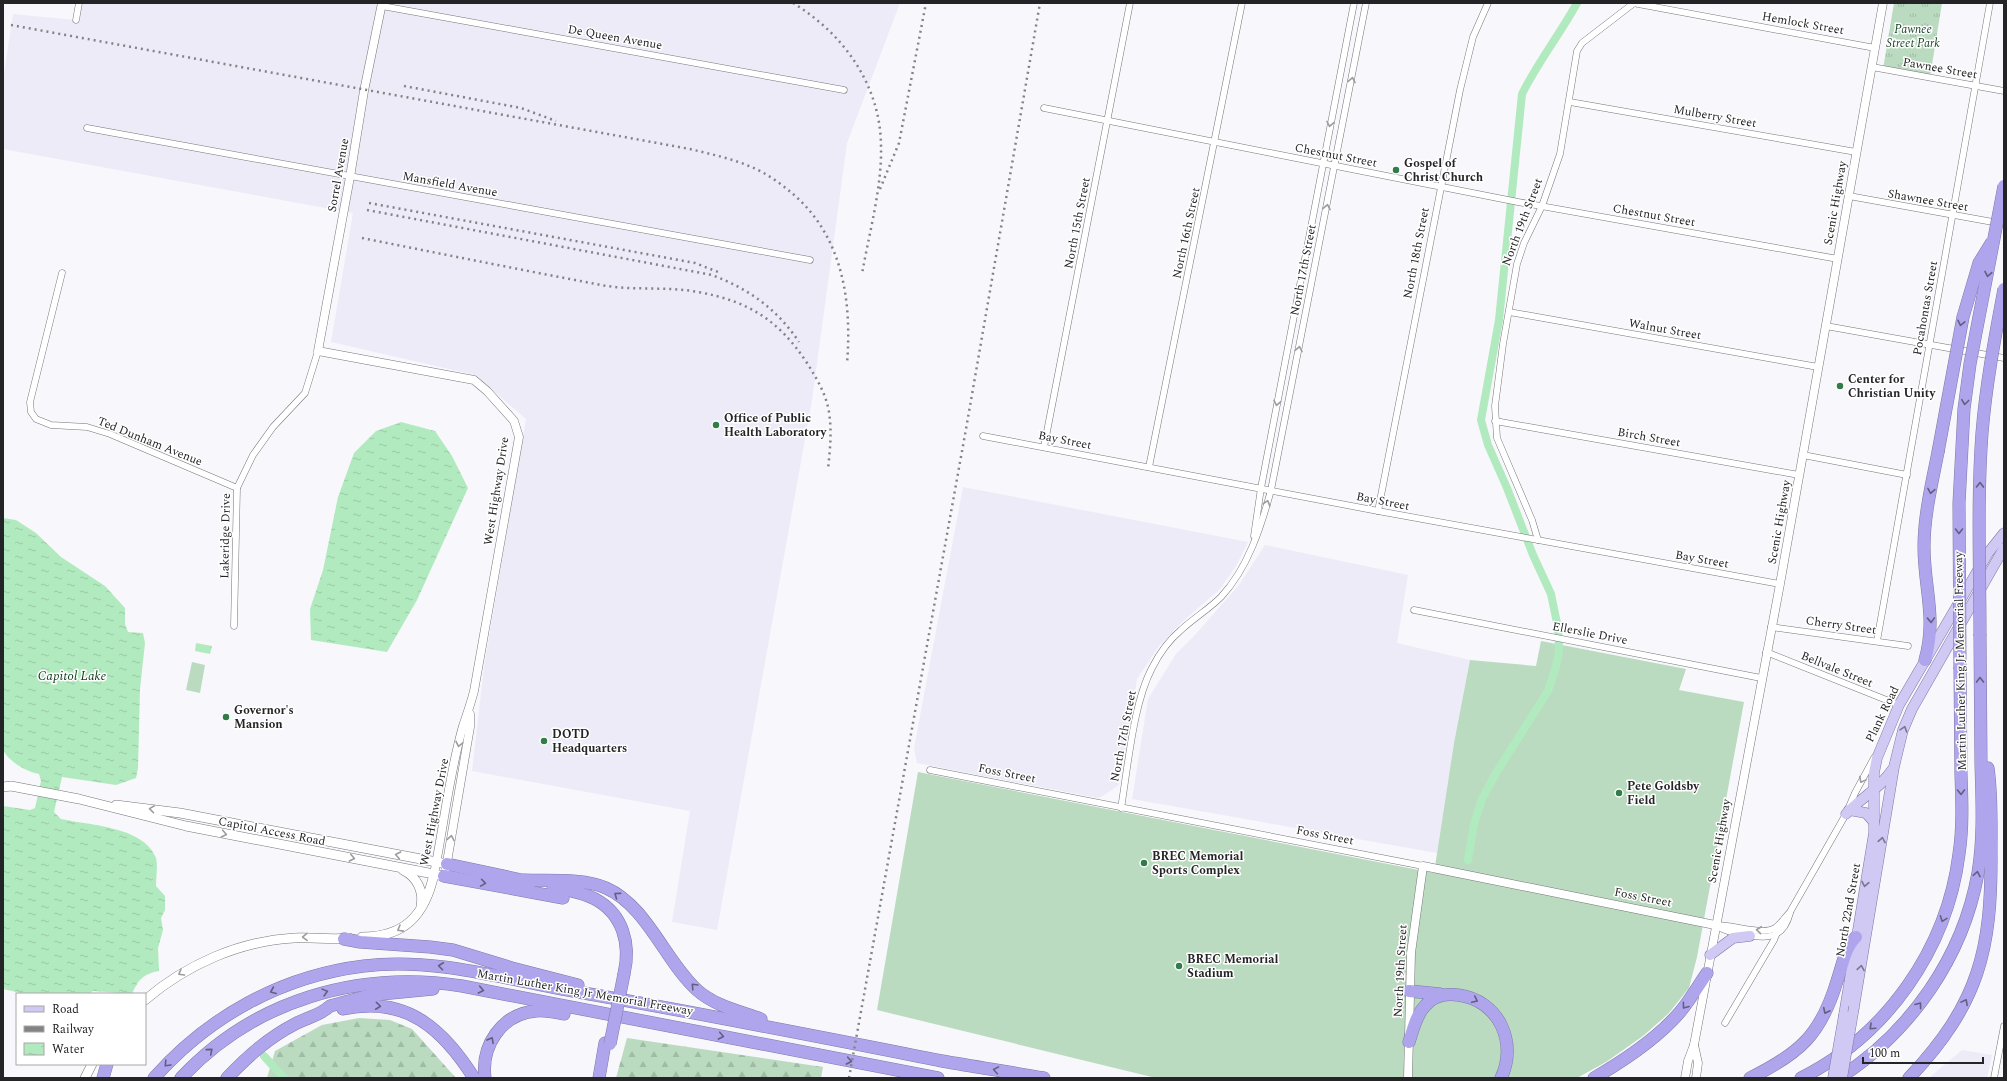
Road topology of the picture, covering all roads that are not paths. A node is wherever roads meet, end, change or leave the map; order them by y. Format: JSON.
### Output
{"nodes":[{"id":1,"x":79,"y":3,"type":"edge"},
{"id":2,"x":1130,"y":3,"type":"edge"},
{"id":3,"x":1242,"y":3,"type":"edge"},
{"id":4,"x":1354,"y":3,"type":"edge"},
{"id":5,"x":1366,"y":3,"type":"edge"},
{"id":6,"x":1488,"y":3,"type":"edge"},
{"id":7,"x":1633,"y":3,"type":"edge"},
{"id":8,"x":1883,"y":3,"type":"edge"},
{"id":9,"x":1990,"y":3,"type":"edge"},
{"id":10,"x":382,"y":4,"type":"edge"},
{"id":11,"x":76,"y":20,"type":"dead end"},
{"id":12,"x":1875,"y":48,"type":"junction"},
{"id":13,"x":1344,"y":51,"type":"junction"},
{"id":14,"x":1357,"y":54,"type":"junction"},
{"id":15,"x":1872,"y":67,"type":"junction"},
{"id":16,"x":1976,"y":86,"type":"junction"},
{"id":17,"x":844,"y":90,"type":"dead end"},
{"id":18,"x":2004,"y":91,"type":"edge"},
{"id":19,"x":1570,"y":102,"type":"junction"},
{"id":20,"x":1044,"y":108,"type":"dead end"},
{"id":21,"x":1108,"y":121,"type":"junction"},
{"id":22,"x":87,"y":128,"type":"dead end"},
{"id":23,"x":1216,"y":142,"type":"junction"},
{"id":24,"x":1856,"y":152,"type":"junction"},
{"id":25,"x":1323,"y":163,"type":"junction"},
{"id":26,"x":1335,"y":165,"type":"junction"},
{"id":27,"x":350,"y":177,"type":"junction"},
{"id":28,"x":2004,"y":186,"type":"edge"},
{"id":29,"x":1440,"y":187,"type":"junction"},
{"id":30,"x":1848,"y":196,"type":"junction"},
{"id":31,"x":1542,"y":206,"type":"junction"},
{"id":32,"x":1953,"y":215,"type":"junction"},
{"id":33,"x":2004,"y":224,"type":"edge"},
{"id":34,"x":1996,"y":236,"type":"junction"},
{"id":35,"x":1838,"y":259,"type":"junction"},
{"id":36,"x":810,"y":260,"type":"dead end"},
{"id":37,"x":62,"y":273,"type":"dead end"},
{"id":38,"x":2004,"y":289,"type":"edge"},
{"id":39,"x":1509,"y":312,"type":"junction"},
{"id":40,"x":1826,"y":326,"type":"junction"},
{"id":41,"x":1930,"y":344,"type":"junction"},
{"id":42,"x":318,"y":351,"type":"junction"},
{"id":43,"x":2004,"y":358,"type":"edge"},
{"id":44,"x":1818,"y":367,"type":"junction"},
{"id":45,"x":1283,"y":369,"type":"junction"},
{"id":46,"x":1295,"y":371,"type":"junction"},
{"id":47,"x":1495,"y":422,"type":"junction"},
{"id":48,"x":983,"y":436,"type":"dead end"},
{"id":49,"x":1044,"y":447,"type":"junction"},
{"id":50,"x":1803,"y":455,"type":"junction"},
{"id":51,"x":1150,"y":467,"type":"junction"},
{"id":52,"x":1799,"y":475,"type":"junction"},
{"id":53,"x":1907,"y":475,"type":"junction"},
{"id":54,"x":237,"y":488,"type":"junction"},
{"id":55,"x":1260,"y":488,"type":"junction"},
{"id":56,"x":1271,"y":490,"type":"junction"},
{"id":57,"x":1378,"y":511,"type":"junction"},
{"id":58,"x":2004,"y":533,"type":"edge"},
{"id":59,"x":1254,"y":540,"type":"junction"},
{"id":60,"x":1535,"y":540,"type":"junction"},
{"id":61,"x":2004,"y":548,"type":"edge"},
{"id":62,"x":1780,"y":584,"type":"junction"},
{"id":63,"x":1414,"y":610,"type":"dead end"},
{"id":64,"x":234,"y":626,"type":"dead end"},
{"id":65,"x":1771,"y":627,"type":"junction"},
{"id":66,"x":1877,"y":641,"type":"junction"},
{"id":67,"x":1908,"y":646,"type":"dead end"},
{"id":68,"x":1766,"y":652,"type":"junction"},
{"id":69,"x":1925,"y":660,"type":"junction"},
{"id":70,"x":1761,"y":678,"type":"junction"},
{"id":71,"x":1899,"y":706,"type":"junction"},
{"id":72,"x":1981,"y":719,"type":"junction"},
{"id":73,"x":1881,"y":746,"type":"junction"},
{"id":74,"x":1894,"y":767,"type":"junction"},
{"id":75,"x":930,"y":770,"type":"dead end"},
{"id":76,"x":6,"y":785,"type":"edge"},
{"id":77,"x":1874,"y":790,"type":"junction"},
{"id":78,"x":96,"y":803,"type":"junction"},
{"id":79,"x":1121,"y":808,"type":"junction"},
{"id":80,"x":1848,"y":812,"type":"junction"},
{"id":81,"x":1874,"y":822,"type":"junction"},
{"id":82,"x":1423,"y":866,"type":"junction"},
{"id":83,"x":397,"y":867,"type":"junction"},
{"id":84,"x":440,"y":869,"type":"junction"},
{"id":85,"x":524,"y":880,"type":"junction"},
{"id":86,"x":420,"y":912,"type":"junction"},
{"id":87,"x":1790,"y":912,"type":"junction"},
{"id":88,"x":1783,"y":919,"type":"junction"},
{"id":89,"x":1716,"y":925,"type":"junction"},
{"id":90,"x":1776,"y":935,"type":"junction"},
{"id":91,"x":1750,"y":936,"type":"junction"},
{"id":92,"x":1856,"y":937,"type":"junction"},
{"id":93,"x":344,"y":939,"type":"junction"},
{"id":94,"x":1710,"y":955,"type":"junction"},
{"id":95,"x":622,"y":973,"type":"junction"},
{"id":96,"x":1707,"y":973,"type":"junction"},
{"id":97,"x":462,"y":986,"type":"junction"},
{"id":98,"x":1410,"y":991,"type":"junction"},
{"id":99,"x":1450,"y":994,"type":"junction"},
{"id":100,"x":146,"y":999,"type":"edge"},
{"id":101,"x":645,"y":1003,"type":"junction"},
{"id":102,"x":326,"y":1010,"type":"junction"},
{"id":103,"x":1725,"y":1023,"type":"dead end"},
{"id":104,"x":2004,"y":1026,"type":"edge"},
{"id":105,"x":683,"y":1029,"type":"junction"},
{"id":106,"x":792,"y":1031,"type":"junction"},
{"id":107,"x":1409,"y":1042,"type":"junction"},
{"id":108,"x":608,"y":1043,"type":"junction"},
{"id":109,"x":1694,"y":1045,"type":"junction"},
{"id":110,"x":252,"y":1052,"type":"junction"},
{"id":111,"x":92,"y":1065,"type":"edge"},
{"id":112,"x":107,"y":1065,"type":"edge"},
{"id":113,"x":1696,"y":1075,"type":"edge"},
{"id":114,"x":1685,"y":1076,"type":"edge"},
{"id":115,"x":85,"y":1078,"type":"edge"},
{"id":116,"x":103,"y":1078,"type":"edge"},
{"id":117,"x":154,"y":1078,"type":"edge"},
{"id":118,"x":182,"y":1078,"type":"edge"},
{"id":119,"x":218,"y":1078,"type":"edge"},
{"id":120,"x":227,"y":1078,"type":"edge"},
{"id":121,"x":474,"y":1078,"type":"edge"},
{"id":122,"x":485,"y":1078,"type":"edge"},
{"id":123,"x":599,"y":1078,"type":"edge"},
{"id":124,"x":604,"y":1078,"type":"edge"},
{"id":125,"x":938,"y":1078,"type":"edge"},
{"id":126,"x":1044,"y":1078,"type":"edge"},
{"id":127,"x":1408,"y":1078,"type":"edge"},
{"id":128,"x":1501,"y":1078,"type":"edge"},
{"id":129,"x":1594,"y":1078,"type":"edge"},
{"id":130,"x":1750,"y":1078,"type":"edge"},
{"id":131,"x":1801,"y":1078,"type":"edge"},
{"id":132,"x":1833,"y":1078,"type":"edge"},
{"id":133,"x":1841,"y":1078,"type":"edge"},
{"id":134,"x":1909,"y":1078,"type":"edge"},
{"id":135,"x":1994,"y":1078,"type":"edge"}],
"edges":[{"from":1,"to":11,"type":"street"},
{"from":2,"to":21,"type":"street","name":"North 15th Street"},
{"from":3,"to":23,"type":"street","name":"North 16th Street"},
{"from":4,"to":13,"type":"street","name":"North 17th Street"},
{"from":5,"to":14,"type":"street","name":"North 17th Street"},
{"from":6,"to":29,"type":"street","name":"North 18th Street"},
{"from":7,"to":12,"type":"street","name":"Hemlock Street"},
{"from":7,"to":19,"type":"street","name":"North 19th Street"},
{"from":8,"to":12,"type":"street","name":"Scenic Highway"},
{"from":9,"to":16,"type":"street","name":"Pocahontas Street"},
{"from":10,"to":17,"type":"street","name":"De Queen Avenue"},
{"from":10,"to":27,"type":"street","name":"Sorrel Avenue"},
{"from":12,"to":15,"type":"street","name":"Scenic Highway"},
{"from":13,"to":14,"type":"street"},
{"from":13,"to":25,"type":"street","name":"North 17th Street","one_way":true},
{"from":26,"to":14,"type":"street","name":"North 17th Street","one_way":true},
{"from":15,"to":16,"type":"street","name":"Pawnee Street"},
{"from":15,"to":24,"type":"street","name":"Scenic Highway"},
{"from":16,"to":18,"type":"street","name":"Pawnee Street"},
{"from":16,"to":32,"type":"street","name":"Pocahontas Street"},
{"from":19,"to":24,"type":"street","name":"Mulberry Street"},
{"from":19,"to":31,"type":"street","name":"North 19th Street"},
{"from":20,"to":21,"type":"street","name":"Chestnut Street"},
{"from":21,"to":23,"type":"street","name":"Chestnut Street"},
{"from":21,"to":49,"type":"street","name":"North 15th Street"},
{"from":22,"to":27,"type":"street","name":"Mansfield Avenue"},
{"from":23,"to":25,"type":"street","name":"Chestnut Street"},
{"from":23,"to":51,"type":"street","name":"North 16th Street"},
{"from":24,"to":30,"type":"street","name":"Scenic Highway"},
{"from":25,"to":26,"type":"street","name":"Chestnut Street"},
{"from":25,"to":45,"type":"street","name":"North 17th Street"},
{"from":26,"to":29,"type":"street","name":"Chestnut Street"},
{"from":46,"to":26,"type":"street","name":"North 17th Street","one_way":true},
{"from":27,"to":36,"type":"street","name":"Mansfield Avenue"},
{"from":27,"to":42,"type":"street","name":"Sorrel Avenue"},
{"from":28,"to":34,"type":"highway","name":"Martin Luther King Jr Memorial Freeway","bridge":true},
{"from":29,"to":31,"type":"street","name":"Chestnut Street"},
{"from":29,"to":57,"type":"street","name":"North 18th Street"},
{"from":30,"to":32,"type":"street","name":"Shawnee Street"},
{"from":30,"to":35,"type":"street","name":"Scenic Highway"},
{"from":31,"to":35,"type":"street","name":"Chestnut Street"},
{"from":31,"to":39,"type":"street","name":"North 19th Street"},
{"from":32,"to":33,"type":"street","name":"Shawnee Street"},
{"from":32,"to":41,"type":"street","name":"Pocahontas Street"},
{"from":34,"to":69,"type":"highway","one_way":true,"bridge":true},
{"from":34,"to":131,"type":"highway","name":"Martin Luther King Jr Memorial Freeway","one_way":true,"bridge":true},
{"from":35,"to":40,"type":"street","name":"Scenic Highway"},
{"from":37,"to":54,"type":"street","name":"Ted Dunham Avenue"},
{"from":72,"to":38,"type":"highway","name":"Martin Luther King Jr Memorial Freeway","one_way":true,"bridge":true},
{"from":39,"to":44,"type":"street","name":"Walnut Street"},
{"from":39,"to":47,"type":"street","name":"North 19th Street"},
{"from":40,"to":41,"type":"street"},
{"from":40,"to":44,"type":"street","name":"Scenic Highway"},
{"from":41,"to":43,"type":"street"},
{"from":41,"to":53,"type":"street","name":"Pocahontas Street"},
{"from":42,"to":54,"type":"street","name":"Lakeridge Drive"},
{"from":42,"to":84,"type":"street","name":"West Highway Drive"},
{"from":44,"to":50,"type":"street","name":"Scenic Highway"},
{"from":45,"to":46,"type":"street"},
{"from":45,"to":55,"type":"street","name":"North 17th Street","one_way":true},
{"from":46,"to":56,"type":"street","name":"North 17th Street"},
{"from":47,"to":52,"type":"street","name":"Birch Street"},
{"from":47,"to":60,"type":"street","name":"North 19th Street"},
{"from":48,"to":49,"type":"street","name":"Bay Street"},
{"from":49,"to":51,"type":"street","name":"Bay Street"},
{"from":50,"to":52,"type":"street","name":"Scenic Highway"},
{"from":50,"to":53,"type":"street"},
{"from":51,"to":55,"type":"street","name":"Bay Street"},
{"from":52,"to":62,"type":"street","name":"Scenic Highway"},
{"from":53,"to":66,"type":"street","name":"Pocahontas Street"},
{"from":54,"to":64,"type":"street","name":"Lakeridge Drive"},
{"from":55,"to":56,"type":"street","name":"Bay Street"},
{"from":55,"to":59,"type":"street","name":"North 17th Street"},
{"from":56,"to":57,"type":"street","name":"Bay Street"},
{"from":59,"to":56,"type":"street","name":"North 17th Street","one_way":true},
{"from":57,"to":60,"type":"street","name":"Bay Street"},
{"from":58,"to":69,"type":"main road","name":"Plank Road"},
{"from":59,"to":79,"type":"street","name":"North 17th Street"},
{"from":60,"to":62,"type":"street","name":"Bay Street"},
{"from":74,"to":61,"type":"main road","name":"Plank Road","one_way":true},
{"from":62,"to":65,"type":"street","name":"Scenic Highway"},
{"from":63,"to":70,"type":"street","name":"Ellerslie Drive"},
{"from":65,"to":66,"type":"street","name":"Cherry Street"},
{"from":65,"to":68,"type":"street","name":"Scenic Highway"},
{"from":66,"to":67,"type":"street","name":"Cherry Street"},
{"from":68,"to":70,"type":"street","name":"Scenic Highway"},
{"from":68,"to":71,"type":"street","name":"Bellvale Street"},
{"from":69,"to":71,"type":"main road","name":"Plank Road"},
{"from":70,"to":89,"type":"street","name":"Scenic Highway"},
{"from":71,"to":73,"type":"main road","name":"Plank Road"},
{"from":133,"to":72,"type":"highway","name":"Martin Luther King Jr Memorial Freeway","one_way":true},
{"from":134,"to":72,"type":"highway","one_way":true},
{"from":73,"to":77,"type":"main road","name":"North 22nd Street"},
{"from":73,"to":80,"type":"street","name":"Plank Road","one_way":true},
{"from":74,"to":77,"type":"main road"},
{"from":133,"to":74,"type":"main road","name":"North 22nd Street","one_way":true,"bridge":true},
{"from":75,"to":79,"type":"street","name":"Foss Street"},
{"from":76,"to":78,"type":"main road","name":"Capitol Access Road"},
{"from":77,"to":80,"type":"main road"},
{"from":77,"to":81,"type":"main road","name":"North 22nd Street"},
{"from":78,"to":83,"type":"main road","name":"Capitol Access Road","one_way":true},
{"from":84,"to":78,"type":"main road","name":"Capitol Access Road","one_way":true},
{"from":79,"to":82,"type":"street","name":"Foss Street"},
{"from":80,"to":81,"type":"main road"},
{"from":80,"to":87,"type":"street","name":"Plank Road"},
{"from":81,"to":92,"type":"main road","name":"North 22nd Street","one_way":true},
{"from":82,"to":89,"type":"street","name":"Foss Street"},
{"from":82,"to":98,"type":"street","name":"North 19th Street"},
{"from":83,"to":84,"type":"main road","name":"Capitol Access Road"},
{"from":83,"to":86,"type":"main road"},
{"from":84,"to":85,"type":"highway"},
{"from":84,"to":86,"type":"main road"},
{"from":84,"to":95,"type":"highway","one_way":true},
{"from":85,"to":95,"type":"highway"},
{"from":106,"to":85,"type":"highway","one_way":true},
{"from":86,"to":93,"type":"main road","one_way":true},
{"from":87,"to":88,"type":"street","name":"Plank Road"},
{"from":87,"to":90,"type":"street","name":"Plank Road"},
{"from":88,"to":89,"type":"street","name":"Plank Road","one_way":true},
{"from":88,"to":90,"type":"street","name":"Plank Road"},
{"from":89,"to":91,"type":"street"},
{"from":89,"to":94,"type":"street","name":"Scenic Highway"},
{"from":90,"to":91,"type":"street"},
{"from":90,"to":103,"type":"street","name":"Plank Road"},
{"from":91,"to":94,"type":"main road"},
{"from":92,"to":130,"type":"highway","one_way":true},
{"from":92,"to":132,"type":"main road","name":"North 22nd Street","bridge":true},
{"from":93,"to":100,"type":"main road","one_way":true},
{"from":93,"to":101,"type":"highway"},
{"from":94,"to":96,"type":"street","name":"Scenic Highway"},
{"from":95,"to":108,"type":"highway"},
{"from":96,"to":109,"type":"street","name":"Scenic Highway"},
{"from":96,"to":129,"type":"highway","one_way":true},
{"from":97,"to":102,"type":"highway"},
{"from":97,"to":105,"type":"highway","name":"Martin Luther King Jr Memorial Freeway","one_way":true},
{"from":118,"to":97,"type":"highway","name":"Martin Luther King Jr Memorial Freeway","one_way":true},
{"from":98,"to":99,"type":"highway"},
{"from":98,"to":107,"type":"street","name":"North 19th Street"},
{"from":99,"to":107,"type":"highway"},
{"from":99,"to":128,"type":"highway","one_way":true},
{"from":101,"to":106,"type":"highway","name":"Martin Luther King Jr Memorial Freeway"},
{"from":101,"to":117,"type":"highway","name":"Martin Luther King Jr Memorial Freeway","one_way":true},
{"from":102,"to":110,"type":"highway"},
{"from":102,"to":121,"type":"highway","one_way":true},
{"from":104,"to":135,"type":"street"},
{"from":122,"to":105,"type":"highway","one_way":true},
{"from":105,"to":125,"type":"highway","name":"Martin Luther King Jr Memorial Freeway","one_way":true},
{"from":126,"to":106,"type":"highway","name":"Martin Luther King Jr Memorial Freeway","one_way":true},
{"from":107,"to":127,"type":"street","name":"North 19th Street"},
{"from":108,"to":123,"type":"highway"},
{"from":108,"to":124,"type":"highway"},
{"from":109,"to":113,"type":"street","name":"Scenic Highway"},
{"from":109,"to":114,"type":"street","name":"Scenic Highway"},
{"from":110,"to":119,"type":"highway"},
{"from":110,"to":120,"type":"highway"},
{"from":111,"to":115,"type":"main road"},
{"from":112,"to":116,"type":"highway"}]}
